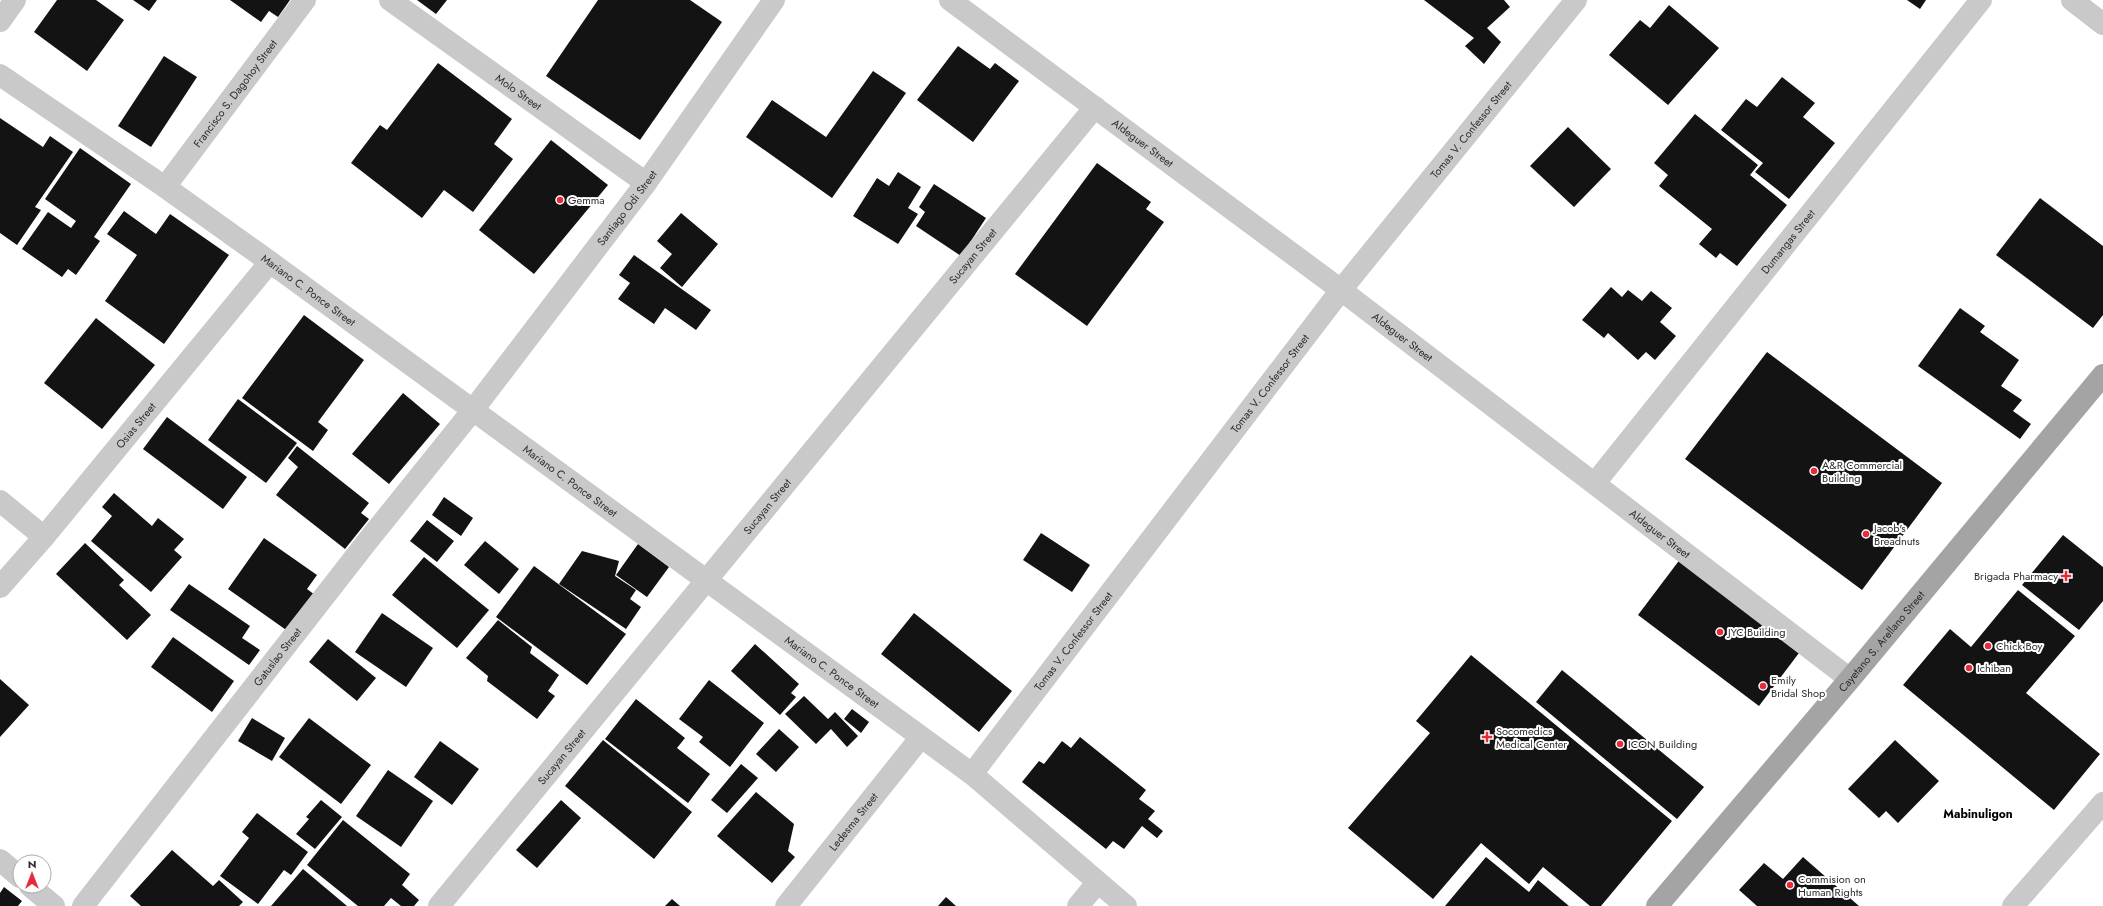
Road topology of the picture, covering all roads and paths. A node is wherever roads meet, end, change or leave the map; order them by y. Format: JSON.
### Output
{"nodes":[{"id":1,"x":14,"y":0,"type":"edge"},
{"id":2,"x":305,"y":0,"type":"edge"},
{"id":3,"x":390,"y":0,"type":"edge"},
{"id":4,"x":774,"y":0,"type":"edge"},
{"id":5,"x":950,"y":0,"type":"edge"},
{"id":6,"x":1576,"y":0,"type":"edge"},
{"id":7,"x":1981,"y":0,"type":"edge"},
{"id":8,"x":2072,"y":0,"type":"edge"},
{"id":9,"x":0,"y":20,"type":"edge"},
{"id":10,"x":2103,"y":24,"type":"edge"},
{"id":11,"x":0,"y":75,"type":"edge"},
{"id":12,"x":1095,"y":107,"type":"junction"},
{"id":13,"x":646,"y":183,"type":"junction"},
{"id":14,"x":165,"y":187,"type":"junction"},
{"id":15,"x":270,"y":262,"type":"junction"},
{"id":16,"x":1341,"y":290,"type":"junction"},
{"id":17,"x":2103,"y":375,"type":"edge"},
{"id":18,"x":473,"y":410,"type":"junction"},
{"id":19,"x":1595,"y":483,"type":"junction"},
{"id":20,"x":0,"y":501,"type":"edge"},
{"id":21,"x":44,"y":537,"type":"junction"},
{"id":22,"x":708,"y":581,"type":"junction"},
{"id":23,"x":0,"y":587,"type":"edge"},
{"id":24,"x":1850,"y":679,"type":"junction"},
{"id":25,"x":921,"y":737,"type":"junction"},
{"id":26,"x":972,"y":774,"type":"junction"},
{"id":27,"x":2103,"y":803,"type":"edge"},
{"id":28,"x":0,"y":860,"type":"edge"},
{"id":29,"x":12,"y":870,"type":"edge"},
{"id":30,"x":1097,"y":883,"type":"junction"},
{"id":31,"x":40,"y":894,"type":"edge"},
{"id":32,"x":54,"y":906,"type":"edge"},
{"id":33,"x":83,"y":906,"type":"edge"},
{"id":34,"x":439,"y":906,"type":"edge"},
{"id":35,"x":786,"y":906,"type":"edge"},
{"id":36,"x":1078,"y":906,"type":"edge"},
{"id":37,"x":1126,"y":906,"type":"edge"},
{"id":38,"x":1657,"y":906,"type":"edge"},
{"id":39,"x":2013,"y":906,"type":"edge"}],
"edges":[{"from":1,"to":9,"type":"street"},
{"from":2,"to":14,"type":"street","name":"Francisco S. Dagohoy Street"},
{"from":3,"to":13,"type":"street","name":"Molo Street"},
{"from":4,"to":13,"type":"street","name":"Santiago Odi Street"},
{"from":5,"to":12,"type":"street","name":"Aldeguer Street"},
{"from":6,"to":16,"type":"street","name":"Tomas V. Confessor Street"},
{"from":7,"to":19,"type":"street","name":"Dumangas Street"},
{"from":8,"to":10,"type":"street"},
{"from":11,"to":14,"type":"street","name":"Mariano C. Ponce Street"},
{"from":12,"to":16,"type":"street","name":"Aldeguer Street"},
{"from":12,"to":22,"type":"street","name":"Sucayan Street"},
{"from":13,"to":18,"type":"street","name":"Santiago Odi Street"},
{"from":14,"to":15,"type":"street","name":"Mariano C. Ponce Street"},
{"from":15,"to":18,"type":"street","name":"Mariano C. Ponce Street"},
{"from":15,"to":21,"type":"street","name":"Osias Street"},
{"from":16,"to":19,"type":"street","name":"Aldeguer Street"},
{"from":16,"to":26,"type":"street","name":"Tomas V. Confessor Street"},
{"from":17,"to":24,"type":"main road","name":"Cayetano S. Arellano Street"},
{"from":18,"to":22,"type":"street","name":"Mariano C. Ponce Street"},
{"from":18,"to":33,"type":"street","name":"Gatuslao Street"},
{"from":19,"to":24,"type":"street","name":"Aldeguer Street"},
{"from":20,"to":21,"type":"street"},
{"from":21,"to":23,"type":"street","name":"Osias Street"},
{"from":22,"to":25,"type":"street","name":"Mariano C. Ponce Street"},
{"from":22,"to":34,"type":"street","name":"Sucayan Street"},
{"from":24,"to":38,"type":"main road","name":"Cayetano S. Arellano Street"},
{"from":25,"to":26,"type":"street","name":"Mariano C. Ponce Street"},
{"from":25,"to":35,"type":"street","name":"Ledesma Street"},
{"from":26,"to":30,"type":"street","name":"Mariano C. Ponce Street"},
{"from":27,"to":39,"type":"street"},
{"from":28,"to":29,"type":"street"},
{"from":30,"to":36,"type":"street"},
{"from":30,"to":37,"type":"street","name":"Mariano C. Ponce Street"},
{"from":31,"to":32,"type":"street"}]}
